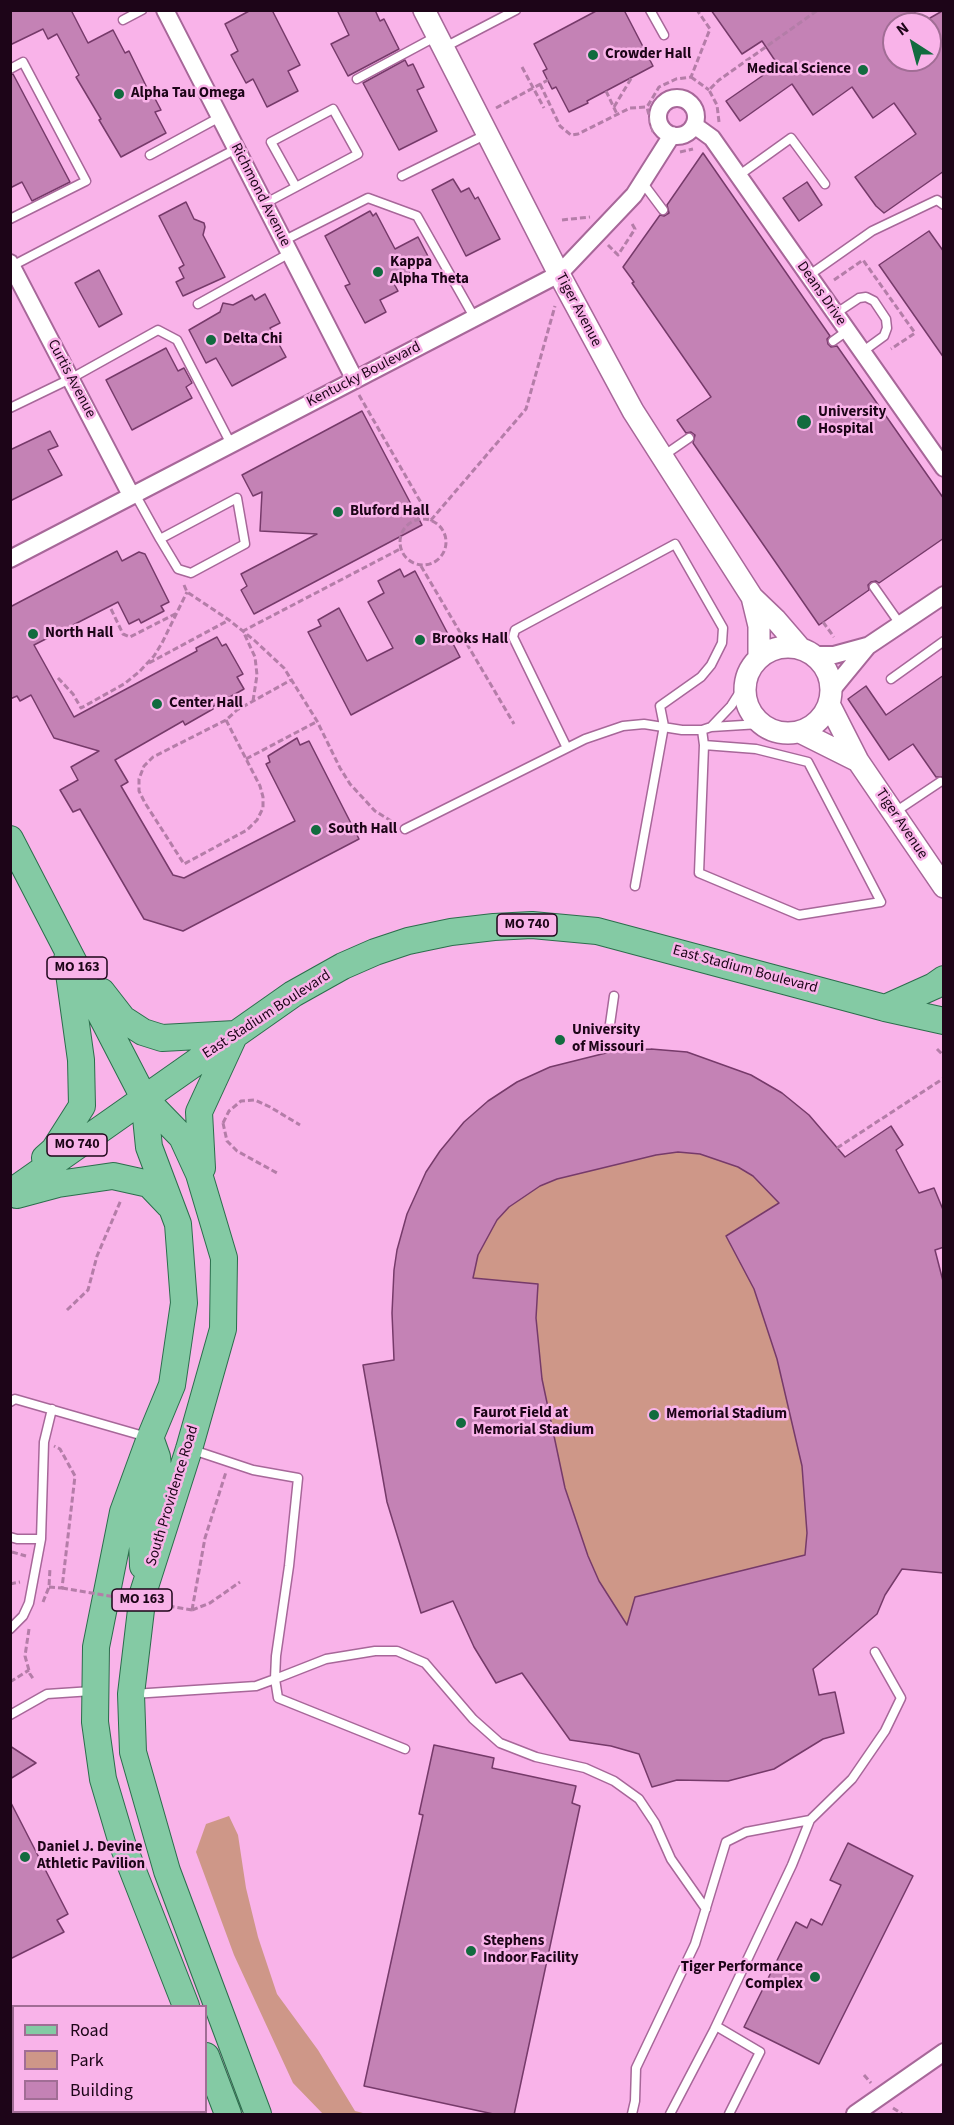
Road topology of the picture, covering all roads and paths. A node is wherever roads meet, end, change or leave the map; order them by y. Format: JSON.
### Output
{"nodes":[{"id":1,"x":142,"y":10,"type":"edge"},
{"id":2,"x":424,"y":10,"type":"edge"},
{"id":3,"x":516,"y":10,"type":"edge"},
{"id":4,"x":650,"y":10,"type":"edge"},
{"id":5,"x":697,"y":10,"type":"edge"},
{"id":6,"x":818,"y":10,"type":"edge"},
{"id":7,"x":169,"y":12,"type":"edge"},
{"id":8,"x":123,"y":20,"type":"dead end"},
{"id":9,"x":664,"y":35,"type":"dead end"},
{"id":10,"x":441,"y":42,"type":"junction"},
{"id":11,"x":522,"y":67,"type":"dead end"},
{"id":12,"x":10,"y":69,"type":"edge"},
{"id":13,"x":632,"y":77,"type":"dead end"},
{"id":14,"x":692,"y":77,"type":"junction"},
{"id":15,"x":357,"y":79,"type":"dead end"},
{"id":16,"x":548,"y":80,"type":"dead end"},
{"id":17,"x":540,"y":84,"type":"junction"},
{"id":18,"x":533,"y":88,"type":"junction"},
{"id":19,"x":709,"y":90,"type":"junction"},
{"id":20,"x":606,"y":91,"type":"dead end"},
{"id":21,"x":614,"y":107,"type":"junction"},
{"id":22,"x":647,"y":107,"type":"junction"},
{"id":23,"x":496,"y":108,"type":"dead end"},
{"id":24,"x":544,"y":108,"type":"dead end"},
{"id":25,"x":617,"y":114,"type":"junction"},
{"id":26,"x":220,"y":117,"type":"junction"},
{"id":27,"x":719,"y":124,"type":"dead end"},
{"id":28,"x":694,"y":125,"type":"junction"},
{"id":29,"x":487,"y":134,"type":"junction"},
{"id":30,"x":654,"y":135,"type":"dead end"},
{"id":31,"x":672,"y":135,"type":"junction"},
{"id":32,"x":236,"y":149,"type":"junction"},
{"id":33,"x":150,"y":155,"type":"dead end"},
{"id":34,"x":402,"y":176,"type":"dead end"},
{"id":35,"x":738,"y":176,"type":"junction"},
{"id":36,"x":642,"y":183,"type":"junction"},
{"id":37,"x":825,"y":184,"type":"dead end"},
{"id":38,"x":296,"y":187,"type":"junction"},
{"id":39,"x":264,"y":204,"type":"junction"},
{"id":40,"x":944,"y":205,"type":"edge"},
{"id":41,"x":663,"y":210,"type":"dead end"},
{"id":42,"x":595,"y":213,"type":"dead end"},
{"id":43,"x":10,"y":219,"type":"edge"},
{"id":44,"x":562,"y":220,"type":"dead end"},
{"id":45,"x":287,"y":247,"type":"junction"},
{"id":46,"x":11,"y":265,"type":"edge"},
{"id":47,"x":559,"y":273,"type":"junction"},
{"id":48,"x":808,"y":276,"type":"junction"},
{"id":49,"x":198,"y":304,"type":"dead end"},
{"id":50,"x":555,"y":304,"type":"dead end"},
{"id":51,"x":835,"y":314,"type":"junction"},
{"id":52,"x":474,"y":318,"type":"junction"},
{"id":53,"x":861,"y":352,"type":"junction"},
{"id":54,"x":70,"y":379,"type":"junction"},
{"id":55,"x":356,"y":386,"type":"junction"},
{"id":56,"x":10,"y":408,"type":"edge"},
{"id":57,"x":689,"y":438,"type":"dead end"},
{"id":58,"x":231,"y":444,"type":"junction"},
{"id":59,"x":662,"y":456,"type":"junction"},
{"id":60,"x":944,"y":468,"type":"edge"},
{"id":61,"x":133,"y":494,"type":"junction"},
{"id":62,"x":431,"y":520,"type":"junction"},
{"id":63,"x":160,"y":539,"type":"junction"},
{"id":64,"x":400,"y":549,"type":"junction"},
{"id":65,"x":10,"y":559,"type":"edge"},
{"id":66,"x":421,"y":566,"type":"junction"},
{"id":67,"x":874,"y":587,"type":"dead end"},
{"id":68,"x":944,"y":595,"type":"edge"},
{"id":69,"x":752,"y":597,"type":"junction"},
{"id":70,"x":111,"y":609,"type":"dead end"},
{"id":71,"x":178,"y":613,"type":"junction"},
{"id":72,"x":229,"y":620,"type":"junction"},
{"id":73,"x":900,"y":624,"type":"junction"},
{"id":74,"x":243,"y":631,"type":"junction"},
{"id":75,"x":944,"y":641,"type":"edge"},
{"id":76,"x":868,"y":645,"type":"junction"},
{"id":77,"x":807,"y":652,"type":"junction"},
{"id":78,"x":759,"y":658,"type":"junction"},
{"id":79,"x":147,"y":664,"type":"junction"},
{"id":80,"x":58,"y":678,"type":"dead end"},
{"id":81,"x":891,"y":679,"type":"dead end"},
{"id":82,"x":291,"y":680,"type":"junction"},
{"id":83,"x":745,"y":684,"type":"junction"},
{"id":84,"x":830,"y":697,"type":"junction"},
{"id":85,"x":253,"y":701,"type":"junction"},
{"id":86,"x":226,"y":720,"type":"junction"},
{"id":87,"x":317,"y":721,"type":"junction"},
{"id":88,"x":513,"y":724,"type":"dead end"},
{"id":89,"x":760,"y":724,"type":"junction"},
{"id":90,"x":664,"y":726,"type":"junction"},
{"id":91,"x":707,"y":729,"type":"junction"},
{"id":92,"x":800,"y":732,"type":"junction"},
{"id":93,"x":704,"y":745,"type":"junction"},
{"id":94,"x":567,"y":748,"type":"junction"},
{"id":95,"x":246,"y":759,"type":"junction"},
{"id":96,"x":858,"y":761,"type":"junction"},
{"id":97,"x":940,"y":782,"type":"dead end"},
{"id":98,"x":895,"y":813,"type":"junction"},
{"id":99,"x":405,"y":829,"type":"joint"},
{"id":100,"x":10,"y":839,"type":"edge"},
{"id":101,"x":635,"y":886,"type":"dead end"},
{"id":102,"x":944,"y":887,"type":"edge"},
{"id":103,"x":66,"y":947,"type":"junction"},
{"id":104,"x":944,"y":979,"type":"edge"},
{"id":105,"x":614,"y":996,"type":"dead end"},
{"id":106,"x":885,"y":1008,"type":"junction"},
{"id":107,"x":944,"y":1021,"type":"edge"},
{"id":108,"x":610,"y":1024,"type":"dead end"},
{"id":109,"x":235,"y":1034,"type":"junction"},
{"id":110,"x":937,"y":1049,"type":"dead end"},
{"id":111,"x":944,"y":1056,"type":"edge"},
{"id":112,"x":944,"y":1078,"type":"edge"},
{"id":113,"x":144,"y":1098,"type":"junction"},
{"id":114,"x":217,"y":1122,"type":"dead end"},
{"id":115,"x":223,"y":1123,"type":"junction"},
{"id":116,"x":300,"y":1125,"type":"dead end"},
{"id":117,"x":837,"y":1148,"type":"dead end"},
{"id":118,"x":277,"y":1173,"type":"dead end"},
{"id":119,"x":10,"y":1193,"type":"edge"},
{"id":120,"x":205,"y":1195,"type":"junction"},
{"id":121,"x":121,"y":1200,"type":"dead end"},
{"id":122,"x":172,"y":1209,"type":"junction"},
{"id":123,"x":67,"y":1310,"type":"dead end"},
{"id":124,"x":10,"y":1402,"type":"edge"},
{"id":125,"x":52,"y":1409,"type":"junction"},
{"id":126,"x":150,"y":1437,"type":"junction"},
{"id":127,"x":44,"y":1442,"type":"junction"},
{"id":128,"x":189,"y":1449,"type":"junction"},
{"id":129,"x":230,"y":1462,"type":"junction"},
{"id":130,"x":10,"y":1537,"type":"edge"},
{"id":131,"x":41,"y":1539,"type":"junction"},
{"id":132,"x":240,"y":1582,"type":"dead end"},
{"id":133,"x":62,"y":1588,"type":"junction"},
{"id":134,"x":143,"y":1593,"type":"junction"},
{"id":135,"x":41,"y":1609,"type":"dead end"},
{"id":136,"x":192,"y":1610,"type":"junction"},
{"id":137,"x":30,"y":1624,"type":"dead end"},
{"id":138,"x":10,"y":1629,"type":"edge"},
{"id":139,"x":875,"y":1652,"type":"dead end"},
{"id":140,"x":29,"y":1670,"type":"junction"},
{"id":141,"x":275,"y":1679,"type":"junction"},
{"id":142,"x":34,"y":1680,"type":"dead end"},
{"id":143,"x":10,"y":1682,"type":"edge"},
{"id":144,"x":96,"y":1690,"type":"junction"},
{"id":145,"x":131,"y":1694,"type":"junction"},
{"id":146,"x":10,"y":1715,"type":"edge"},
{"id":147,"x":405,"y":1749,"type":"dead end"},
{"id":148,"x":810,"y":1820,"type":"junction"},
{"id":149,"x":706,"y":1909,"type":"junction"},
{"id":150,"x":185,"y":2005,"type":"edge"},
{"id":151,"x":716,"y":2026,"type":"junction"},
{"id":152,"x":944,"y":2052,"type":"edge"},
{"id":153,"x":207,"y":2059,"type":"edge"},
{"id":154,"x":227,"y":2114,"type":"edge"},
{"id":155,"x":258,"y":2115,"type":"edge"},
{"id":156,"x":632,"y":2115,"type":"edge"},
{"id":157,"x":670,"y":2115,"type":"edge"},
{"id":158,"x":729,"y":2115,"type":"edge"},
{"id":159,"x":855,"y":2115,"type":"edge"}],
"edges":[{"from":1,"to":8,"type":"lane"},
{"from":2,"to":10,"type":"street","name":"Tiger Avenue"},
{"from":3,"to":10,"type":"lane"},
{"from":4,"to":9,"type":"lane"},
{"from":5,"to":14,"type":"path"},
{"from":6,"to":19,"type":"path"},
{"from":7,"to":26,"type":"street","name":"Richmond Avenue"},
{"from":10,"to":15,"type":"lane"},
{"from":10,"to":29,"type":"street","name":"Tiger Avenue"},
{"from":11,"to":18,"type":"path"},
{"from":12,"to":43,"type":"lane"},
{"from":13,"to":21,"type":"path"},
{"from":14,"to":19,"type":"path"},
{"from":14,"to":22,"type":"path"},
{"from":16,"to":17,"type":"path"},
{"from":17,"to":18,"type":"path"},
{"from":17,"to":25,"type":"path"},
{"from":18,"to":23,"type":"path"},
{"from":18,"to":24,"type":"path"},
{"from":19,"to":27,"type":"path"},
{"from":20,"to":21,"type":"path"},
{"from":21,"to":25,"type":"path"},
{"from":22,"to":25,"type":"path"},
{"from":22,"to":30,"type":"path"},
{"from":26,"to":32,"type":"street","name":"Richmond Avenue"},
{"from":26,"to":33,"type":"lane"},
{"from":28,"to":31,"type":"street"},
{"from":28,"to":31,"type":"street"},
{"from":28,"to":35,"type":"street","name":"Deans Drive"},
{"from":29,"to":34,"type":"lane"},
{"from":29,"to":47,"type":"street","name":"Tiger Avenue"},
{"from":31,"to":36,"type":"street","name":"Kentucky Boulevard"},
{"from":32,"to":39,"type":"street","name":"Richmond Avenue"},
{"from":32,"to":46,"type":"lane"},
{"from":35,"to":37,"type":"lane"},
{"from":35,"to":48,"type":"street","name":"Deans Drive"},
{"from":36,"to":41,"type":"lane"},
{"from":36,"to":47,"type":"street","name":"Kentucky Boulevard"},
{"from":38,"to":38,"type":"lane"},
{"from":38,"to":39,"type":"lane"},
{"from":39,"to":45,"type":"street","name":"Richmond Avenue"},
{"from":40,"to":48,"type":"lane"},
{"from":42,"to":44,"type":"path"},
{"from":45,"to":49,"type":"lane"},
{"from":45,"to":52,"type":"lane"},
{"from":45,"to":55,"type":"street","name":"Richmond Avenue"},
{"from":46,"to":54,"type":"street","name":"Curtis Avenue"},
{"from":47,"to":52,"type":"street","name":"Kentucky Boulevard"},
{"from":47,"to":59,"type":"street","name":"Tiger Avenue"},
{"from":48,"to":51,"type":"street","name":"Deans Drive"},
{"from":50,"to":62,"type":"path"},
{"from":51,"to":53,"type":"street","name":"Deans Drive"},
{"from":51,"to":53,"type":"lane"},
{"from":52,"to":55,"type":"street","name":"Kentucky Boulevard"},
{"from":53,"to":60,"type":"street","name":"Deans Drive"},
{"from":54,"to":56,"type":"lane"},
{"from":54,"to":58,"type":"lane"},
{"from":54,"to":61,"type":"street","name":"Curtis Avenue"},
{"from":55,"to":58,"type":"street","name":"Kentucky Boulevard"},
{"from":55,"to":62,"type":"path"},
{"from":57,"to":59,"type":"lane"},
{"from":58,"to":61,"type":"street","name":"Kentucky Boulevard"},
{"from":59,"to":69,"type":"street","name":"Tiger Avenue"},
{"from":61,"to":63,"type":"lane"},
{"from":61,"to":65,"type":"street","name":"Kentucky Boulevard"},
{"from":62,"to":64,"type":"path"},
{"from":62,"to":66,"type":"path"},
{"from":63,"to":63,"type":"lane"},
{"from":64,"to":66,"type":"path"},
{"from":64,"to":74,"type":"path"},
{"from":66,"to":88,"type":"path"},
{"from":67,"to":73,"type":"lane"},
{"from":68,"to":73,"type":"street"},
{"from":69,"to":77,"type":"street","name":"Tiger Avenue"},
{"from":69,"to":78,"type":"street","name":"Tiger Avenue"},
{"from":70,"to":71,"type":"path"},
{"from":71,"to":72,"type":"path"},
{"from":71,"to":79,"type":"path"},
{"from":72,"to":74,"type":"path"},
{"from":72,"to":79,"type":"path"},
{"from":73,"to":76,"type":"street"},
{"from":74,"to":82,"type":"path"},
{"from":74,"to":85,"type":"path"},
{"from":75,"to":81,"type":"lane"},
{"from":76,"to":77,"type":"street"},
{"from":76,"to":84,"type":"street"},
{"from":77,"to":78,"type":"street"},
{"from":77,"to":84,"type":"street"},
{"from":78,"to":83,"type":"street"},
{"from":79,"to":80,"type":"path"},
{"from":82,"to":85,"type":"path"},
{"from":82,"to":87,"type":"path"},
{"from":83,"to":89,"type":"street"},
{"from":83,"to":91,"type":"lane"},
{"from":84,"to":92,"type":"street"},
{"from":84,"to":96,"type":"street","name":"Tiger Avenue"},
{"from":85,"to":86,"type":"path"},
{"from":86,"to":95,"type":"path"},
{"from":86,"to":95,"type":"path"},
{"from":87,"to":95,"type":"path"},
{"from":87,"to":99,"type":"path"},
{"from":89,"to":91,"type":"lane"},
{"from":89,"to":92,"type":"street"},
{"from":90,"to":91,"type":"lane"},
{"from":90,"to":94,"type":"lane"},
{"from":90,"to":94,"type":"lane"},
{"from":90,"to":101,"type":"lane"},
{"from":91,"to":93,"type":"lane"},
{"from":92,"to":96,"type":"street","name":"Tiger Avenue"},
{"from":93,"to":93,"type":"lane"},
{"from":94,"to":99,"type":"lane"},
{"from":96,"to":98,"type":"street","name":"Tiger Avenue"},
{"from":97,"to":98,"type":"lane"},
{"from":98,"to":102,"type":"street","name":"Tiger Avenue"},
{"from":100,"to":103,"type":"main road","name":"South Providence Road","number":"MO 163"},
{"from":103,"to":109,"type":"main road"},
{"from":103,"to":113,"type":"main road","name":"South Providence Road","number":"MO 163"},
{"from":103,"to":119,"type":"main road"},
{"from":104,"to":106,"type":"main road"},
{"from":105,"to":108,"type":"lane"},
{"from":106,"to":107,"type":"main road","name":"East Stadium Boulevard","number":"MO 740"},
{"from":106,"to":109,"type":"main road","name":"East Stadium Boulevard","number":"MO 740"},
{"from":109,"to":113,"type":"main road","name":"East Stadium Boulevard","number":"MO 740"},
{"from":109,"to":120,"type":"main road"},
{"from":110,"to":111,"type":"path"},
{"from":112,"to":117,"type":"path"},
{"from":113,"to":119,"type":"main road","name":"East Stadium Boulevard","number":"MO 740"},
{"from":113,"to":120,"type":"main road","name":"South Providence Road","number":"MO 163"},
{"from":113,"to":122,"type":"main road","name":"South Providence Road","number":"MO 163"},
{"from":114,"to":115,"type":"path"},
{"from":115,"to":116,"type":"path"},
{"from":115,"to":118,"type":"path"},
{"from":119,"to":122,"type":"main road"},
{"from":120,"to":128,"type":"main road","name":"South Providence Road","number":"MO 163"},
{"from":121,"to":123,"type":"path"},
{"from":122,"to":126,"type":"main road","name":"South Providence Road","number":"MO 163"},
{"from":124,"to":125,"type":"lane"},
{"from":125,"to":126,"type":"lane"},
{"from":125,"to":127,"type":"lane"},
{"from":126,"to":134,"type":"main road"},
{"from":126,"to":144,"type":"main road","name":"South Providence Road","number":"MO 163"},
{"from":127,"to":131,"type":"lane"},
{"from":127,"to":133,"type":"path"},
{"from":128,"to":129,"type":"lane"},
{"from":128,"to":134,"type":"main road","name":"South Providence Road","number":"MO 163"},
{"from":129,"to":136,"type":"path"},
{"from":129,"to":141,"type":"lane"},
{"from":130,"to":131,"type":"lane"},
{"from":131,"to":138,"type":"lane"},
{"from":132,"to":136,"type":"path"},
{"from":133,"to":135,"type":"path"},
{"from":133,"to":136,"type":"path","bridge":true},
{"from":134,"to":145,"type":"main road","name":"South Providence Road","number":"MO 163"},
{"from":137,"to":140,"type":"path"},
{"from":139,"to":148,"type":"lane"},
{"from":140,"to":142,"type":"path"},
{"from":140,"to":143,"type":"path"},
{"from":141,"to":145,"type":"lane"},
{"from":141,"to":147,"type":"lane"},
{"from":141,"to":149,"type":"lane"},
{"from":144,"to":146,"type":"lane"},
{"from":144,"to":150,"type":"main road","name":"South Providence Road","number":"MO 163"},
{"from":145,"to":155,"type":"main road","name":"South Providence Road","number":"MO 163"},
{"from":148,"to":149,"type":"lane"},
{"from":148,"to":151,"type":"lane"},
{"from":149,"to":156,"type":"lane"},
{"from":151,"to":157,"type":"lane"},
{"from":151,"to":158,"type":"lane"},
{"from":152,"to":159,"type":"street"},
{"from":153,"to":154,"type":"main road"}]}
